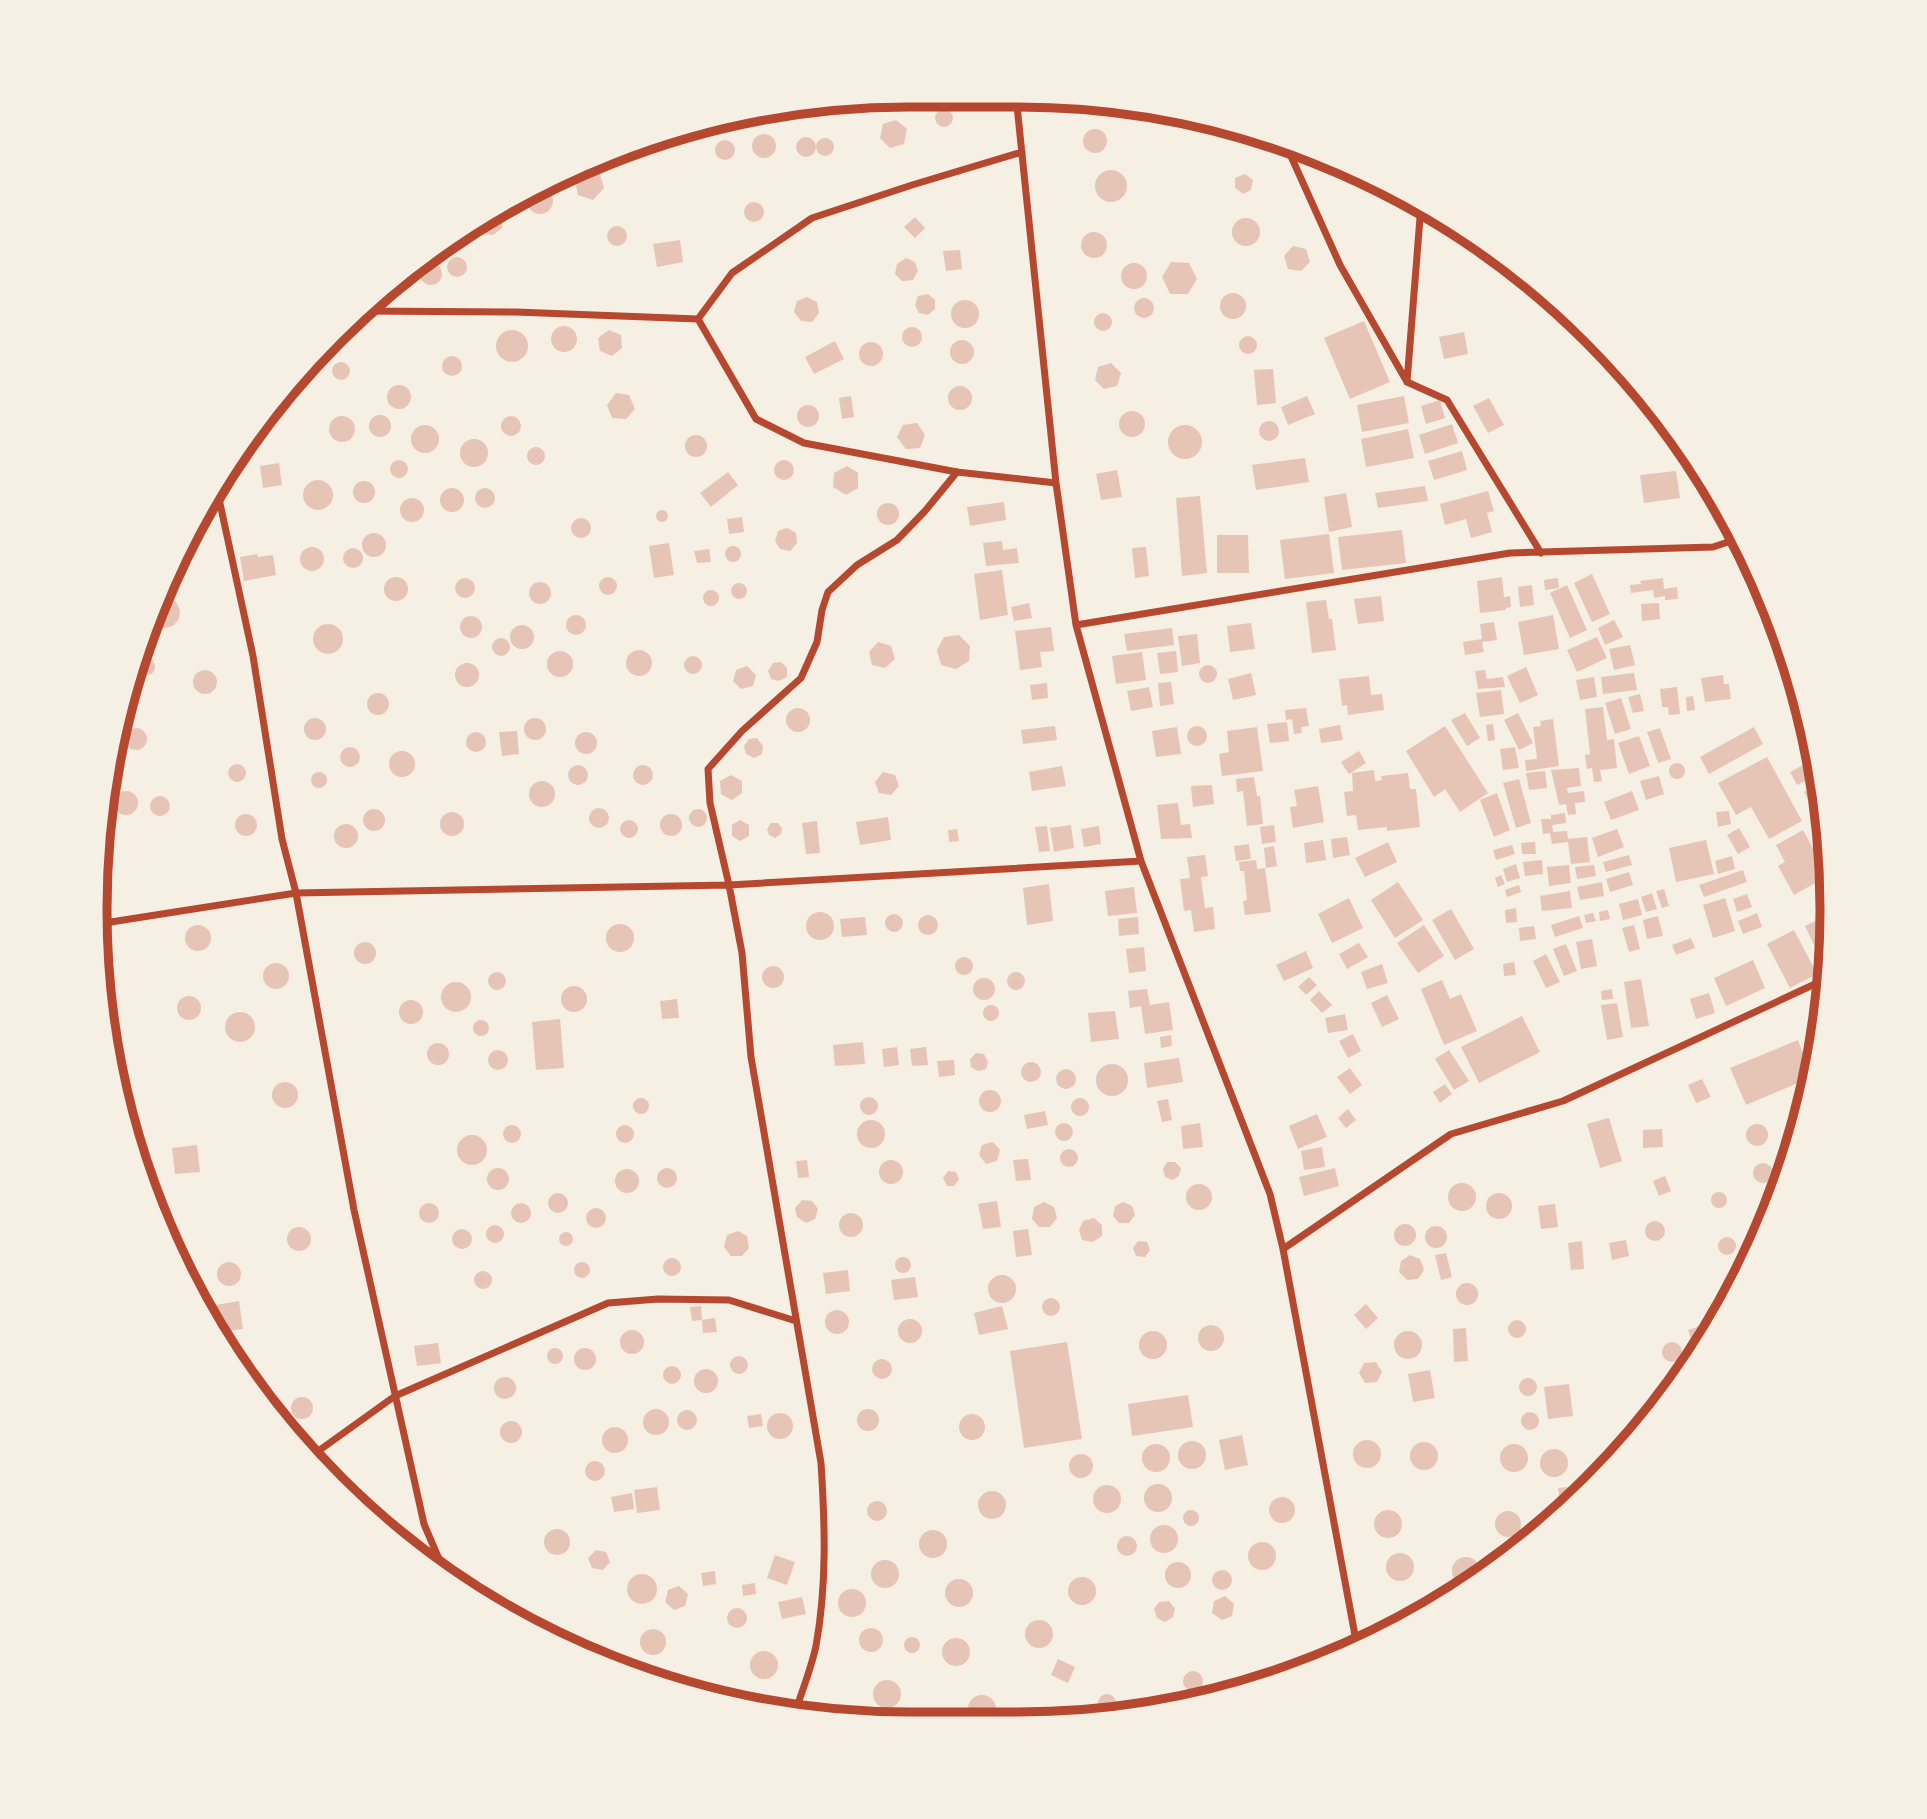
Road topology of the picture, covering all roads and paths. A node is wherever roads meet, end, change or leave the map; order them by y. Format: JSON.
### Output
{"nodes":[{"id":1,"x":1017,"y":107,"type":"edge"},
{"id":2,"x":1023,"y":152,"type":"junction"},
{"id":3,"x":1290,"y":154,"type":"edge"},
{"id":4,"x":1420,"y":215,"type":"edge"},
{"id":5,"x":375,"y":311,"type":"edge"},
{"id":6,"x":698,"y":318,"type":"junction"},
{"id":7,"x":1407,"y":382,"type":"junction"},
{"id":8,"x":957,"y":472,"type":"junction"},
{"id":9,"x":1056,"y":483,"type":"junction"},
{"id":10,"x":219,"y":500,"type":"edge"},
{"id":11,"x":1730,"y":541,"type":"edge"},
{"id":12,"x":1541,"y":552,"type":"junction"},
{"id":13,"x":1076,"y":625,"type":"junction"},
{"id":14,"x":1141,"y":861,"type":"junction"},
{"id":15,"x":729,"y":885,"type":"junction"},
{"id":16,"x":296,"y":893,"type":"junction"},
{"id":17,"x":107,"y":922,"type":"edge"},
{"id":18,"x":1817,"y":983,"type":"edge"},
{"id":19,"x":1283,"y":1249,"type":"junction"},
{"id":20,"x":796,"y":1321,"type":"junction"},
{"id":21,"x":396,"y":1396,"type":"junction"},
{"id":22,"x":318,"y":1451,"type":"edge"},
{"id":23,"x":440,"y":1560,"type":"edge"},
{"id":24,"x":1355,"y":1637,"type":"edge"},
{"id":25,"x":798,"y":1704,"type":"edge"}],
"edges":[{"from":1,"to":2,"type":"street"},
{"from":2,"to":6,"type":"street"},
{"from":2,"to":9,"type":"street"},
{"from":3,"to":7,"type":"street"},
{"from":4,"to":7,"type":"street"},
{"from":5,"to":6,"type":"street"},
{"from":6,"to":8,"type":"street"},
{"from":7,"to":12,"type":"street"},
{"from":8,"to":9,"type":"street"},
{"from":8,"to":15,"type":"street"},
{"from":9,"to":13,"type":"street"},
{"from":10,"to":16,"type":"street"},
{"from":11,"to":12,"type":"street"},
{"from":12,"to":13,"type":"street"},
{"from":13,"to":14,"type":"street"},
{"from":14,"to":15,"type":"street"},
{"from":14,"to":19,"type":"street"},
{"from":15,"to":16,"type":"street"},
{"from":15,"to":20,"type":"street"},
{"from":16,"to":17,"type":"street"},
{"from":16,"to":21,"type":"street"},
{"from":18,"to":19,"type":"street"},
{"from":19,"to":24,"type":"street"},
{"from":20,"to":21,"type":"street"},
{"from":20,"to":25,"type":"street"},
{"from":21,"to":22,"type":"street"},
{"from":21,"to":23,"type":"street"}]}
